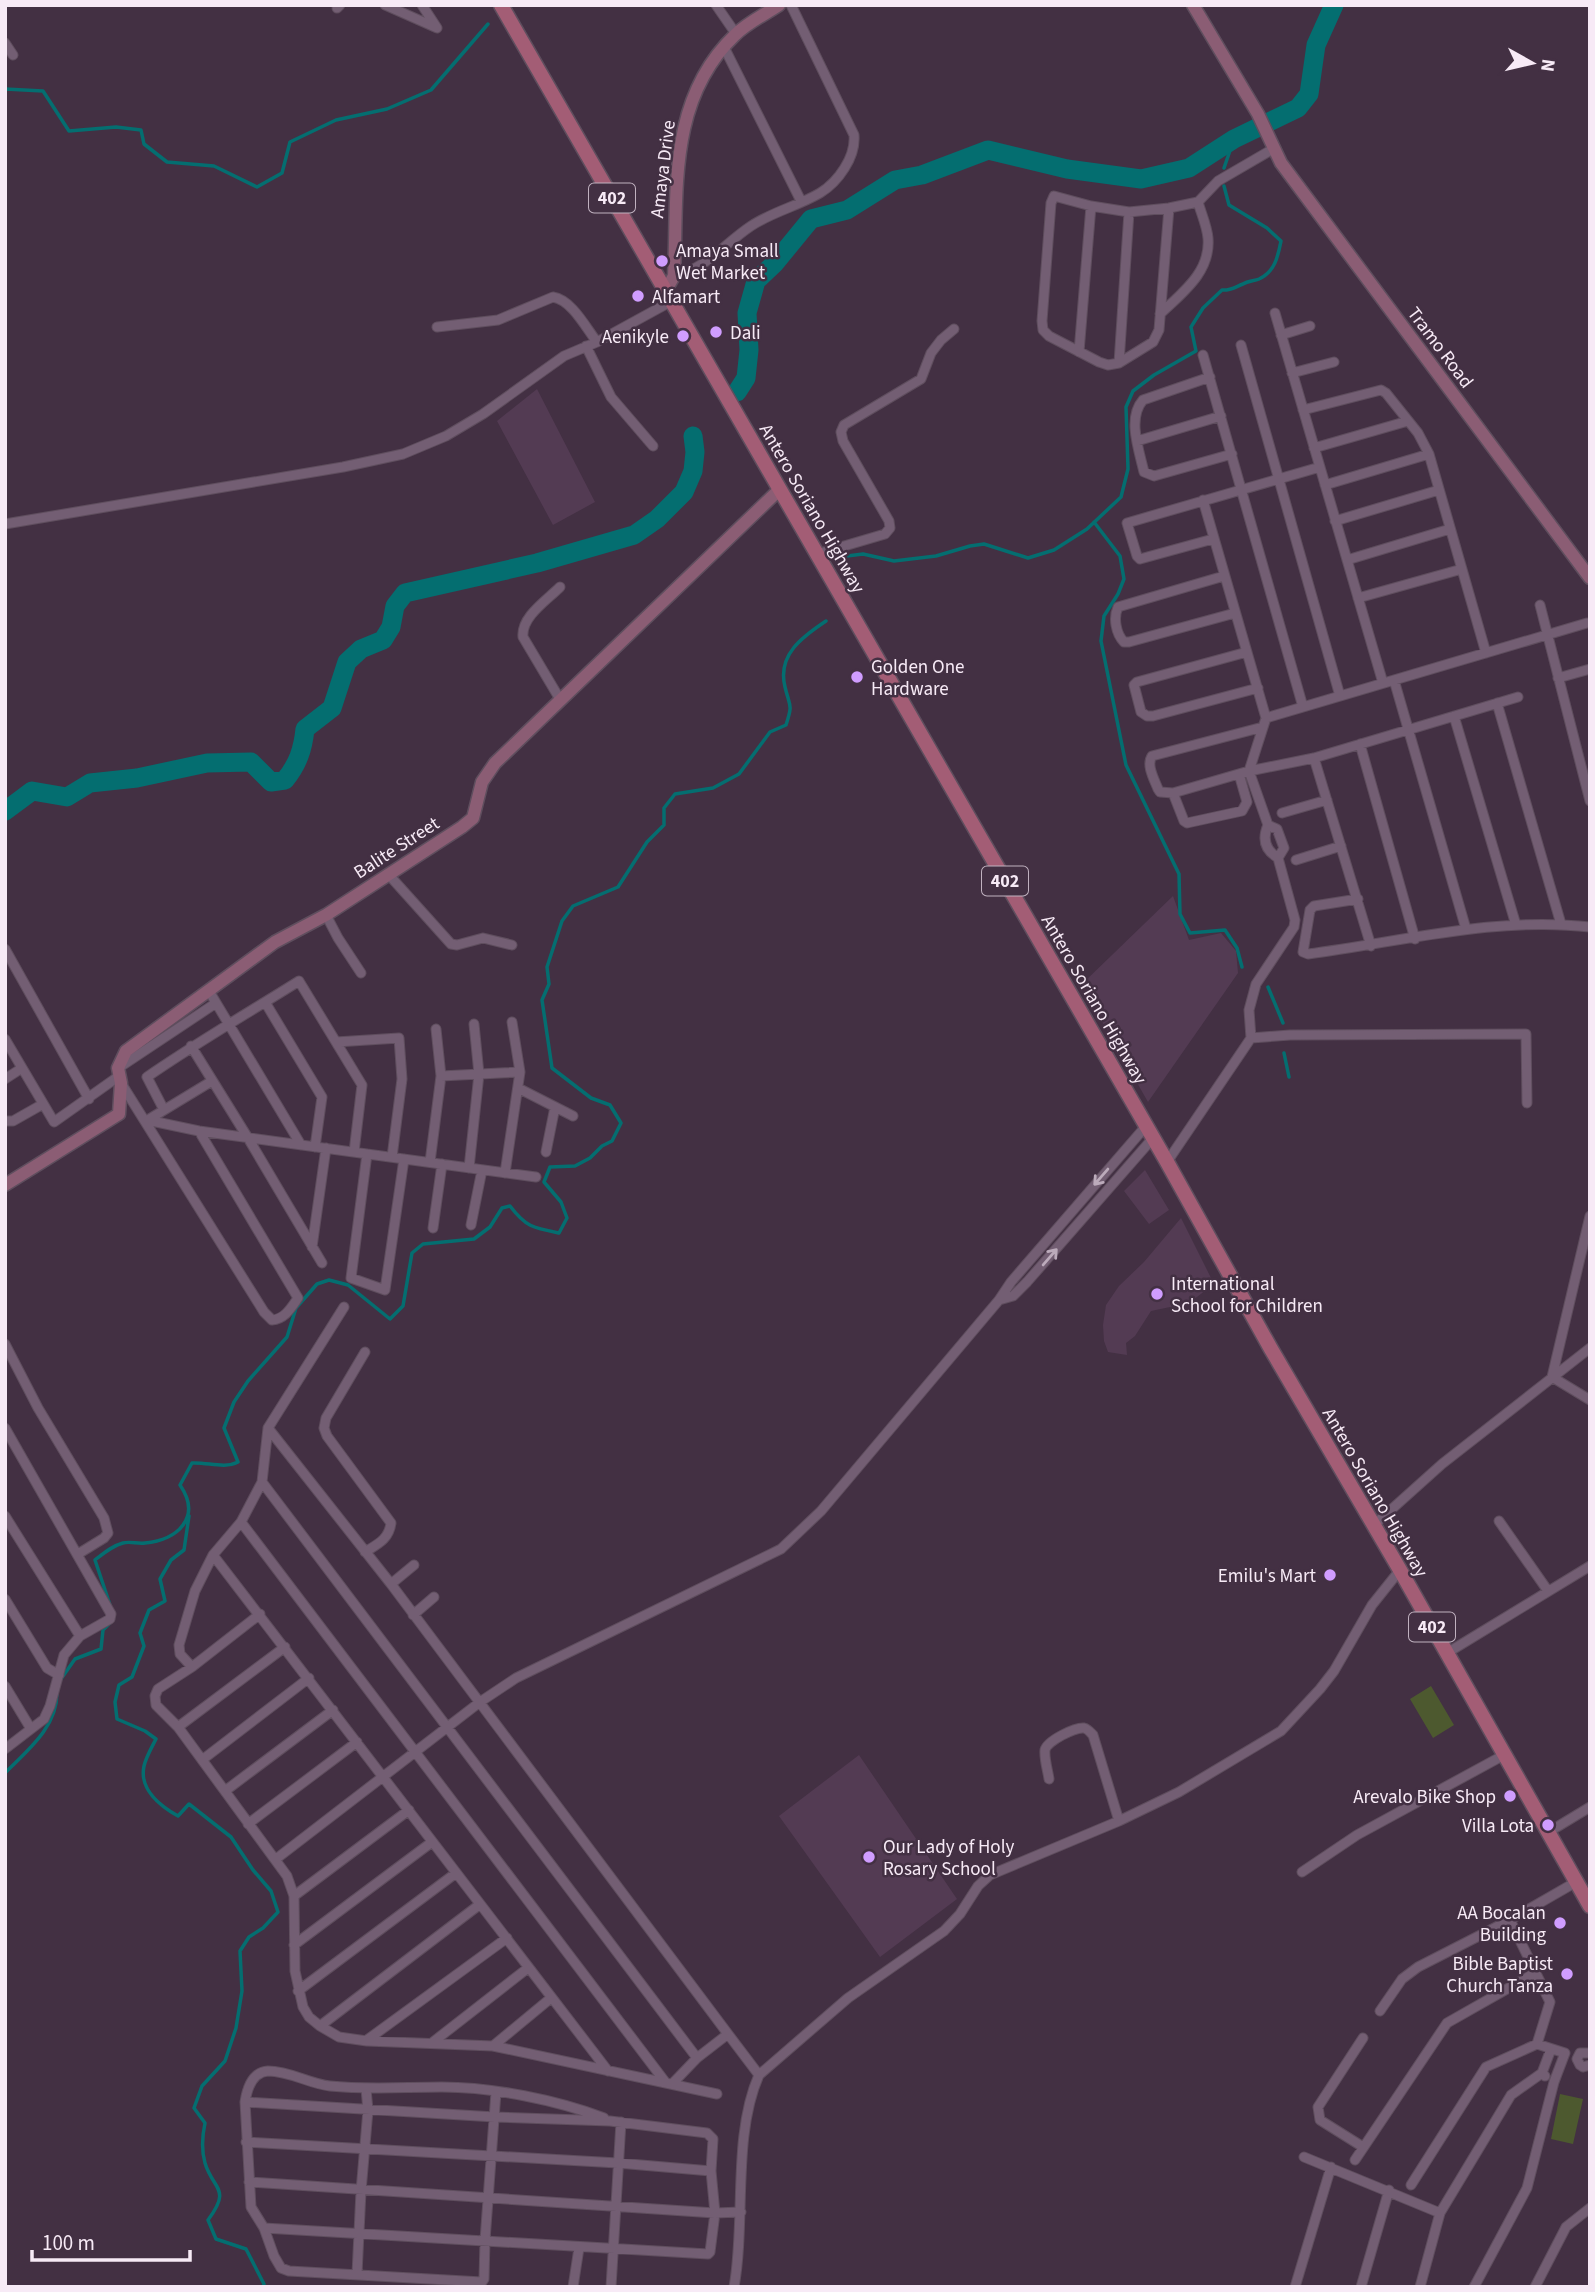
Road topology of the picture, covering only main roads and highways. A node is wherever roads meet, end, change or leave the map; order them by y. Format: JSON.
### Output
{"nodes":[{"id":1,"x":501,"y":5,"type":"edge"},
{"id":2,"x":1590,"y":1906,"type":"edge"}],
"edges":[{"from":1,"to":2,"type":"main road","name":"Antero Soriano Highway","number":"402"}]}
